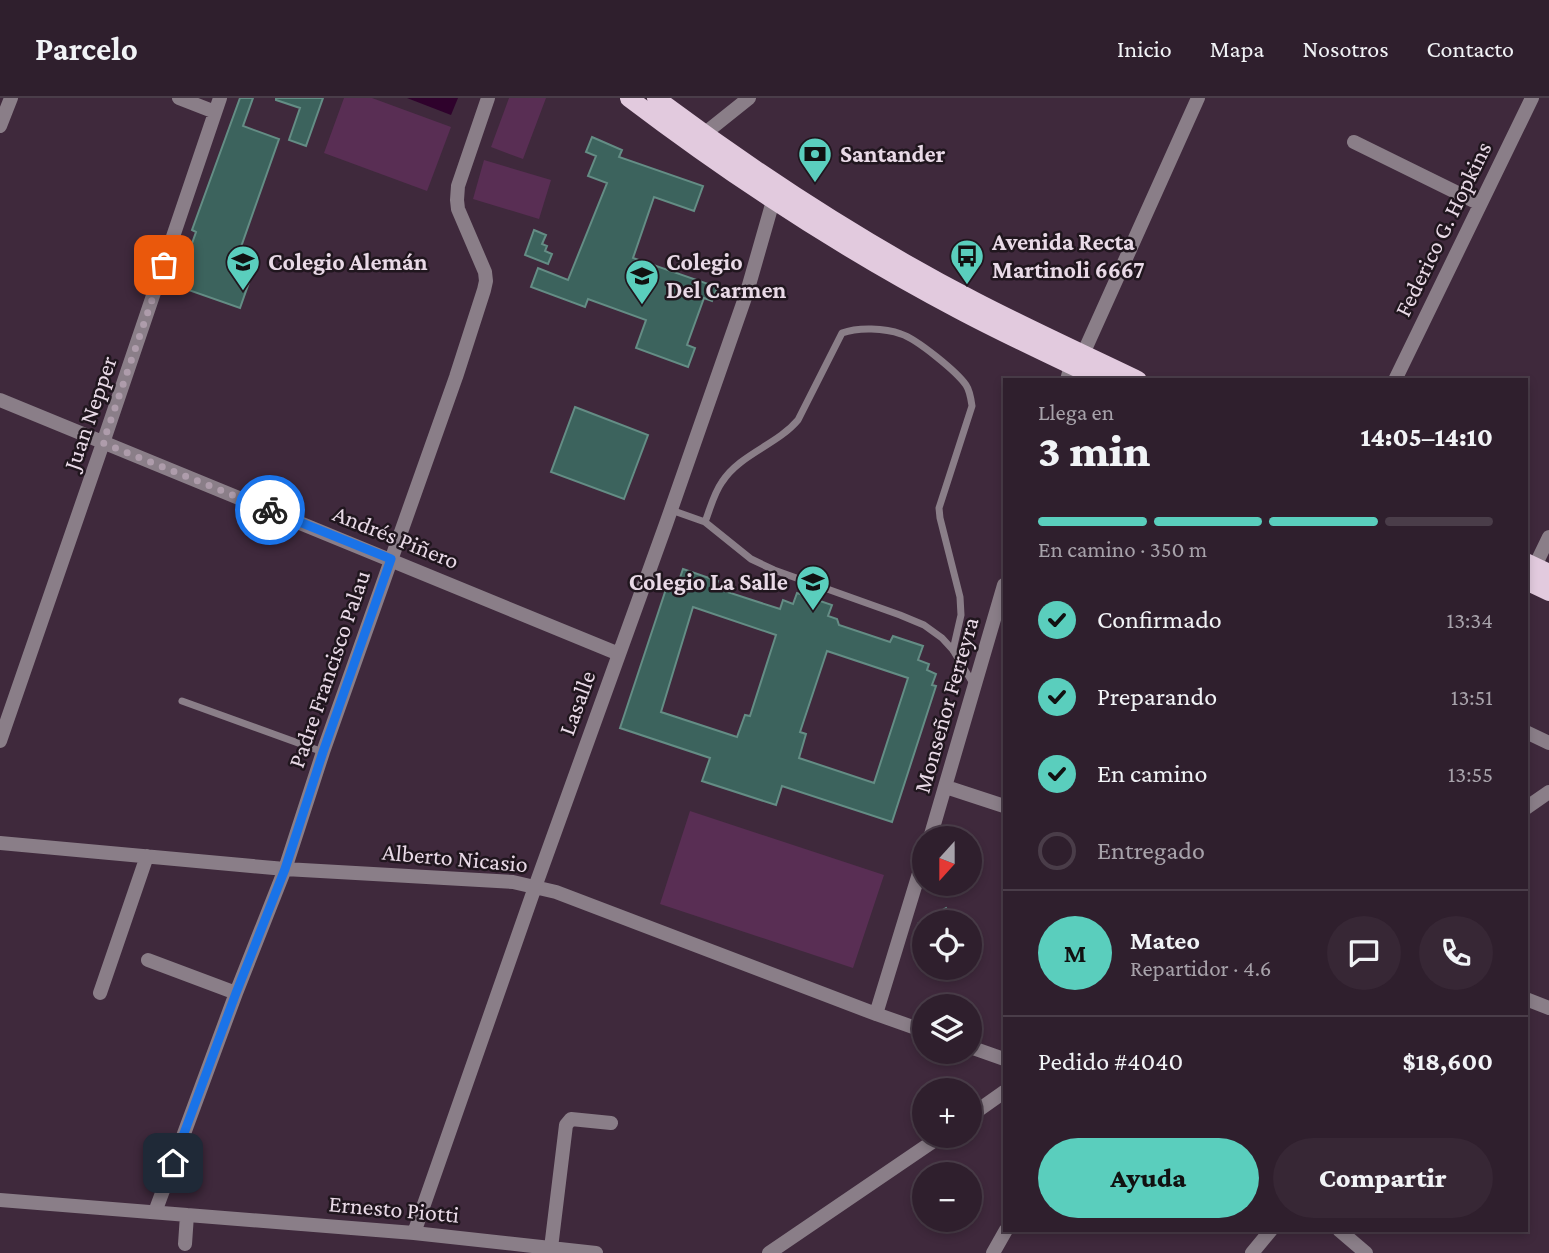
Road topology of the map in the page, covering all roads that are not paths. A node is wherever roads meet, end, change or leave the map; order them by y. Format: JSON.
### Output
{"nodes":[{"id":1,"x":11,"y":98,"type":"edge"},
{"id":2,"x":179,"y":98,"type":"edge"},
{"id":3,"x":488,"y":98,"type":"edge"},
{"id":4,"x":629,"y":98,"type":"edge"},
{"id":5,"x":656,"y":98,"type":"edge"},
{"id":6,"x":749,"y":98,"type":"edge"},
{"id":7,"x":1198,"y":98,"type":"edge"},
{"id":8,"x":1532,"y":98,"type":"edge"},
{"id":9,"x":218,"y":105,"type":"edge"},
{"id":10,"x":0,"y":126,"type":"edge"},
{"id":11,"x":704,"y":134,"type":"junction"},
{"id":12,"x":1354,"y":142,"type":"dead end"},
{"id":13,"x":777,"y":194,"type":"junction"},
{"id":14,"x":1480,"y":204,"type":"junction"},
{"id":15,"x":1074,"y":366,"type":"edge"},
{"id":16,"x":1098,"y":378,"type":"edge"},
{"id":17,"x":1129,"y":378,"type":"edge"},
{"id":18,"x":1396,"y":378,"type":"edge"},
{"id":19,"x":0,"y":400,"type":"edge"},
{"id":20,"x":103,"y":443,"type":"junction"},
{"id":21,"x":671,"y":510,"type":"junction"},
{"id":22,"x":705,"y":522,"type":"junction"},
{"id":23,"x":1549,"y":537,"type":"edge"},
{"id":24,"x":391,"y":559,"type":"junction"},
{"id":25,"x":1534,"y":571,"type":"edge"},
{"id":26,"x":1003,"y":589,"type":"edge"},
{"id":27,"x":1549,"y":592,"type":"edge"},
{"id":28,"x":953,"y":650,"type":"junction"},
{"id":29,"x":618,"y":654,"type":"junction"},
{"id":30,"x":975,"y":688,"type":"junction"},
{"id":31,"x":182,"y":701,"type":"dead end"},
{"id":32,"x":1528,"y":733,"type":"edge"},
{"id":33,"x":0,"y":741,"type":"edge"},
{"id":34,"x":1549,"y":743,"type":"edge"},
{"id":35,"x":323,"y":752,"type":"junction"},
{"id":36,"x":946,"y":787,"type":"junction"},
{"id":37,"x":1549,"y":792,"type":"edge"},
{"id":38,"x":1003,"y":806,"type":"edge"},
{"id":39,"x":1528,"y":807,"type":"edge"},
{"id":40,"x":934,"y":826,"type":"edge"},
{"id":41,"x":0,"y":843,"type":"edge"},
{"id":42,"x":147,"y":856,"type":"junction"},
{"id":43,"x":285,"y":869,"type":"junction"},
{"id":44,"x":535,"y":887,"type":"junction"},
{"id":45,"x":912,"y":896,"type":"edge"},
{"id":46,"x":148,"y":960,"type":"dead end"},
{"id":47,"x":1549,"y":991,"type":"edge"},
{"id":48,"x":100,"y":993,"type":"dead end"},
{"id":49,"x":236,"y":993,"type":"junction"},
{"id":50,"x":1538,"y":1004,"type":"edge"},
{"id":51,"x":876,"y":1014,"type":"junction"},
{"id":52,"x":912,"y":1027,"type":"edge"},
{"id":53,"x":982,"y":1051,"type":"edge"},
{"id":54,"x":1003,"y":1059,"type":"edge"},
{"id":55,"x":1003,"y":1093,"type":"edge"},
{"id":56,"x":982,"y":1108,"type":"edge"},
{"id":57,"x":611,"y":1123,"type":"dead end"},
{"id":58,"x":922,"y":1148,"type":"edge"},
{"id":59,"x":0,"y":1200,"type":"edge"},
{"id":60,"x":155,"y":1212,"type":"junction"},
{"id":61,"x":187,"y":1215,"type":"junction"},
{"id":62,"x":1005,"y":1232,"type":"edge"},
{"id":63,"x":1269,"y":1232,"type":"edge"},
{"id":64,"x":1341,"y":1232,"type":"edge"},
{"id":65,"x":414,"y":1233,"type":"junction"},
{"id":66,"x":185,"y":1244,"type":"dead end"},
{"id":67,"x":551,"y":1248,"type":"junction"},
{"id":68,"x":596,"y":1253,"type":"edge"},
{"id":69,"x":769,"y":1253,"type":"edge"},
{"id":70,"x":993,"y":1253,"type":"edge"},
{"id":71,"x":1252,"y":1253,"type":"edge"},
{"id":72,"x":1366,"y":1253,"type":"edge"}],
"edges":[{"from":1,"to":10,"type":"street"},
{"from":2,"to":9,"type":"street"},
{"from":3,"to":24,"type":"street","name":"Padre Francisco Palau"},
{"from":4,"to":13,"type":"main road"},
{"from":5,"to":11,"type":"main road"},
{"from":6,"to":11,"type":"street"},
{"from":7,"to":15,"type":"street"},
{"from":8,"to":14,"type":"street","name":"Federico G. Hopkins"},
{"from":9,"to":20,"type":"street","name":"Juan Nepper"},
{"from":11,"to":13,"type":"main road"},
{"from":12,"to":14,"type":"street"},
{"from":13,"to":15,"type":"main road"},
{"from":13,"to":21,"type":"street","name":"Lasalle"},
{"from":14,"to":18,"type":"street","name":"Federico G. Hopkins"},
{"from":15,"to":16,"type":"main road"},
{"from":15,"to":17,"type":"main road"},
{"from":19,"to":20,"type":"street","name":"Andrés Piñero"},
{"from":20,"to":24,"type":"street","name":"Andrés Piñero"},
{"from":20,"to":33,"type":"street","name":"Juan Nepper"},
{"from":21,"to":22,"type":"lane"},
{"from":21,"to":29,"type":"street","name":"Lasalle"},
{"from":22,"to":28,"type":"lane"},
{"from":22,"to":28,"type":"lane"},
{"from":23,"to":25,"type":"street"},
{"from":24,"to":29,"type":"street","name":"Andrés Piñero"},
{"from":24,"to":35,"type":"street","name":"Padre Francisco Palau"},
{"from":25,"to":27,"type":"main road"},
{"from":26,"to":30,"type":"street","name":"Monseñor Ferreyra"},
{"from":28,"to":30,"type":"lane"},
{"from":29,"to":44,"type":"street","name":"Lasalle"},
{"from":30,"to":36,"type":"street","name":"Monseñor Ferreyra"},
{"from":31,"to":35,"type":"lane"},
{"from":32,"to":34,"type":"street"},
{"from":35,"to":43,"type":"street","name":"Padre Francisco Palau"},
{"from":36,"to":38,"type":"street"},
{"from":36,"to":40,"type":"street","name":"Monseñor Ferreyra"},
{"from":37,"to":39,"type":"street"},
{"from":41,"to":42,"type":"street","name":"Alberto Nicasio"},
{"from":42,"to":43,"type":"street","name":"Alberto Nicasio"},
{"from":42,"to":48,"type":"street"},
{"from":43,"to":44,"type":"street","name":"Alberto Nicasio"},
{"from":43,"to":49,"type":"street","name":"Padre Francisco Palau"},
{"from":44,"to":51,"type":"street","name":"Alberto Nicasio"},
{"from":44,"to":65,"type":"street","name":"Lasalle"},
{"from":45,"to":51,"type":"street"},
{"from":46,"to":49,"type":"street"},
{"from":47,"to":50,"type":"street"},
{"from":49,"to":60,"type":"street","name":"Padre Francisco Palau"},
{"from":51,"to":52,"type":"street","name":"Alberto Nicasio"},
{"from":53,"to":54,"type":"street"},
{"from":55,"to":56,"type":"street"},
{"from":57,"to":67,"type":"street"},
{"from":58,"to":69,"type":"street"},
{"from":59,"to":60,"type":"street"},
{"from":60,"to":61,"type":"street","name":"Ernesto Piotti"},
{"from":61,"to":65,"type":"street","name":"Ernesto Piotti"},
{"from":61,"to":66,"type":"street"},
{"from":62,"to":70,"type":"street"},
{"from":63,"to":71,"type":"street"},
{"from":64,"to":72,"type":"street"},
{"from":65,"to":67,"type":"street","name":"Ernesto Piotti"},
{"from":67,"to":68,"type":"street","name":"Ernesto Piotti"}]}
